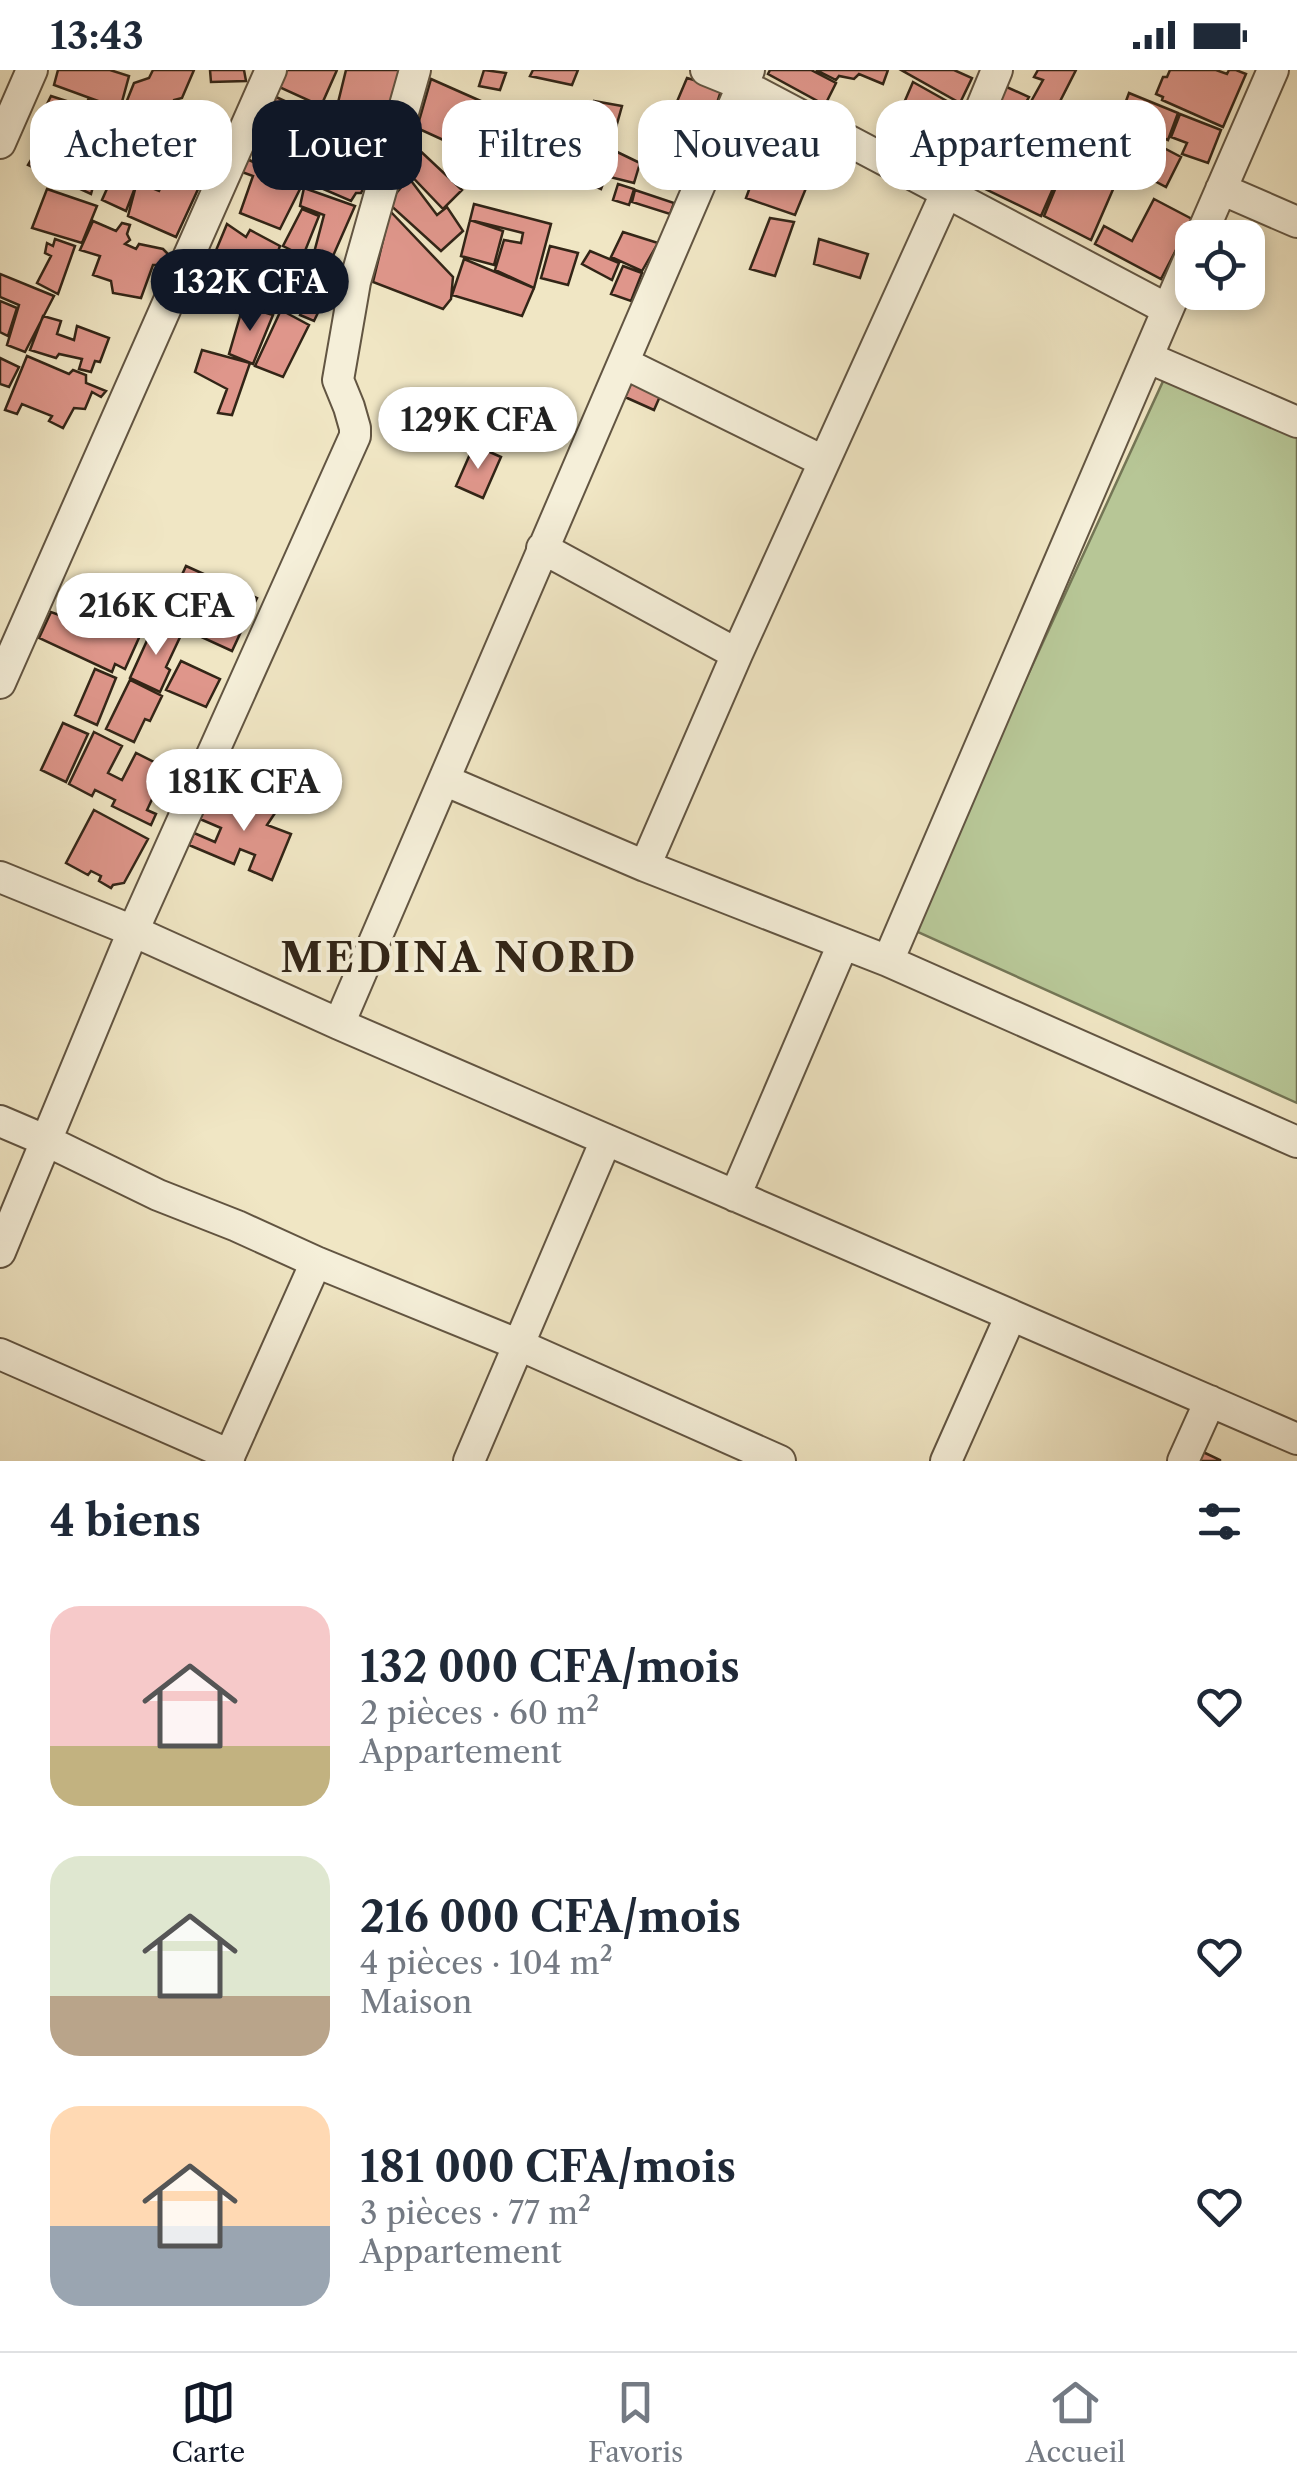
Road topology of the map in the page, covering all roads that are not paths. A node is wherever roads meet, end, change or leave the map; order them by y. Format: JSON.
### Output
{"nodes":[{"id":1,"x":32,"y":70,"type":"edge"},
{"id":2,"x":271,"y":70,"type":"edge"},
{"id":3,"x":415,"y":70,"type":"edge"},
{"id":4,"x":706,"y":70,"type":"edge"},
{"id":5,"x":997,"y":70,"type":"edge"},
{"id":6,"x":1273,"y":70,"type":"edge"},
{"id":7,"x":746,"y":78,"type":"edge"},
{"id":8,"x":0,"y":143,"type":"edge"},
{"id":9,"x":1222,"y":189,"type":"junction"},
{"id":10,"x":947,"y":191,"type":"junction"},
{"id":11,"x":1208,"y":220,"type":"edge"},
{"id":12,"x":1297,"y":222,"type":"edge"},
{"id":13,"x":1175,"y":293,"type":"edge"},
{"id":14,"x":1168,"y":309,"type":"junction"},
{"id":15,"x":1148,"y":358,"type":"junction"},
{"id":16,"x":624,"y":363,"type":"junction"},
{"id":17,"x":1297,"y":422,"type":"edge"},
{"id":18,"x":823,"y":462,"type":"junction"},
{"id":19,"x":542,"y":548,"type":"junction"},
{"id":20,"x":737,"y":654,"type":"junction"},
{"id":21,"x":0,"y":683,"type":"edge"},
{"id":22,"x":444,"y":780,"type":"junction"},
{"id":23,"x":645,"y":866,"type":"junction"},
{"id":24,"x":0,"y":876,"type":"edge"},
{"id":25,"x":132,"y":931,"type":"junction"},
{"id":26,"x":843,"y":944,"type":"junction"},
{"id":27,"x":888,"y":960,"type":"junction"},
{"id":28,"x":338,"y":1024,"type":"junction"},
{"id":29,"x":0,"y":1122,"type":"edge"},
{"id":30,"x":606,"y":1140,"type":"junction"},
{"id":31,"x":47,"y":1141,"type":"junction"},
{"id":32,"x":1297,"y":1142,"type":"edge"},
{"id":33,"x":735,"y":1196,"type":"junction"},
{"id":34,"x":0,"y":1252,"type":"edge"},
{"id":35,"x":316,"y":1262,"type":"junction"},
{"id":36,"x":1011,"y":1316,"type":"junction"},
{"id":37,"x":517,"y":1344,"type":"junction"},
{"id":38,"x":0,"y":1354,"type":"edge"},
{"id":39,"x":1210,"y":1401,"type":"junction"},
{"id":40,"x":1297,"y":1439,"type":"edge"},
{"id":41,"x":228,"y":1458,"type":"edge"},
{"id":42,"x":469,"y":1461,"type":"edge"},
{"id":43,"x":780,"y":1461,"type":"edge"},
{"id":44,"x":946,"y":1461,"type":"edge"},
{"id":45,"x":1183,"y":1461,"type":"edge"}],
"edges":[{"from":1,"to":8,"type":"street"},
{"from":2,"to":21,"type":"street"},
{"from":3,"to":25,"type":"street"},
{"from":4,"to":7,"type":"street"},
{"from":5,"to":10,"type":"street"},
{"from":6,"to":9,"type":"street"},
{"from":7,"to":10,"type":"street"},
{"from":7,"to":16,"type":"street"},
{"from":9,"to":11,"type":"street"},
{"from":9,"to":12,"type":"street"},
{"from":10,"to":14,"type":"street"},
{"from":10,"to":18,"type":"street"},
{"from":13,"to":14,"type":"street"},
{"from":14,"to":15,"type":"street"},
{"from":15,"to":17,"type":"street"},
{"from":15,"to":27,"type":"street"},
{"from":16,"to":18,"type":"street"},
{"from":16,"to":19,"type":"street"},
{"from":18,"to":20,"type":"street"},
{"from":19,"to":20,"type":"street"},
{"from":19,"to":22,"type":"street"},
{"from":20,"to":23,"type":"street"},
{"from":22,"to":23,"type":"street"},
{"from":22,"to":28,"type":"street"},
{"from":23,"to":26,"type":"street"},
{"from":24,"to":25,"type":"street"},
{"from":25,"to":28,"type":"street"},
{"from":25,"to":31,"type":"street"},
{"from":26,"to":27,"type":"street"},
{"from":26,"to":33,"type":"street"},
{"from":27,"to":32,"type":"street"},
{"from":28,"to":30,"type":"street"},
{"from":29,"to":31,"type":"street"},
{"from":30,"to":33,"type":"street"},
{"from":30,"to":37,"type":"street"},
{"from":31,"to":34,"type":"street"},
{"from":31,"to":35,"type":"street"},
{"from":33,"to":36,"type":"street"},
{"from":35,"to":37,"type":"street"},
{"from":35,"to":41,"type":"street"},
{"from":36,"to":39,"type":"street"},
{"from":36,"to":44,"type":"street"},
{"from":37,"to":42,"type":"street"},
{"from":37,"to":43,"type":"street"},
{"from":38,"to":41,"type":"street"},
{"from":39,"to":40,"type":"street"},
{"from":39,"to":45,"type":"street"}]}
